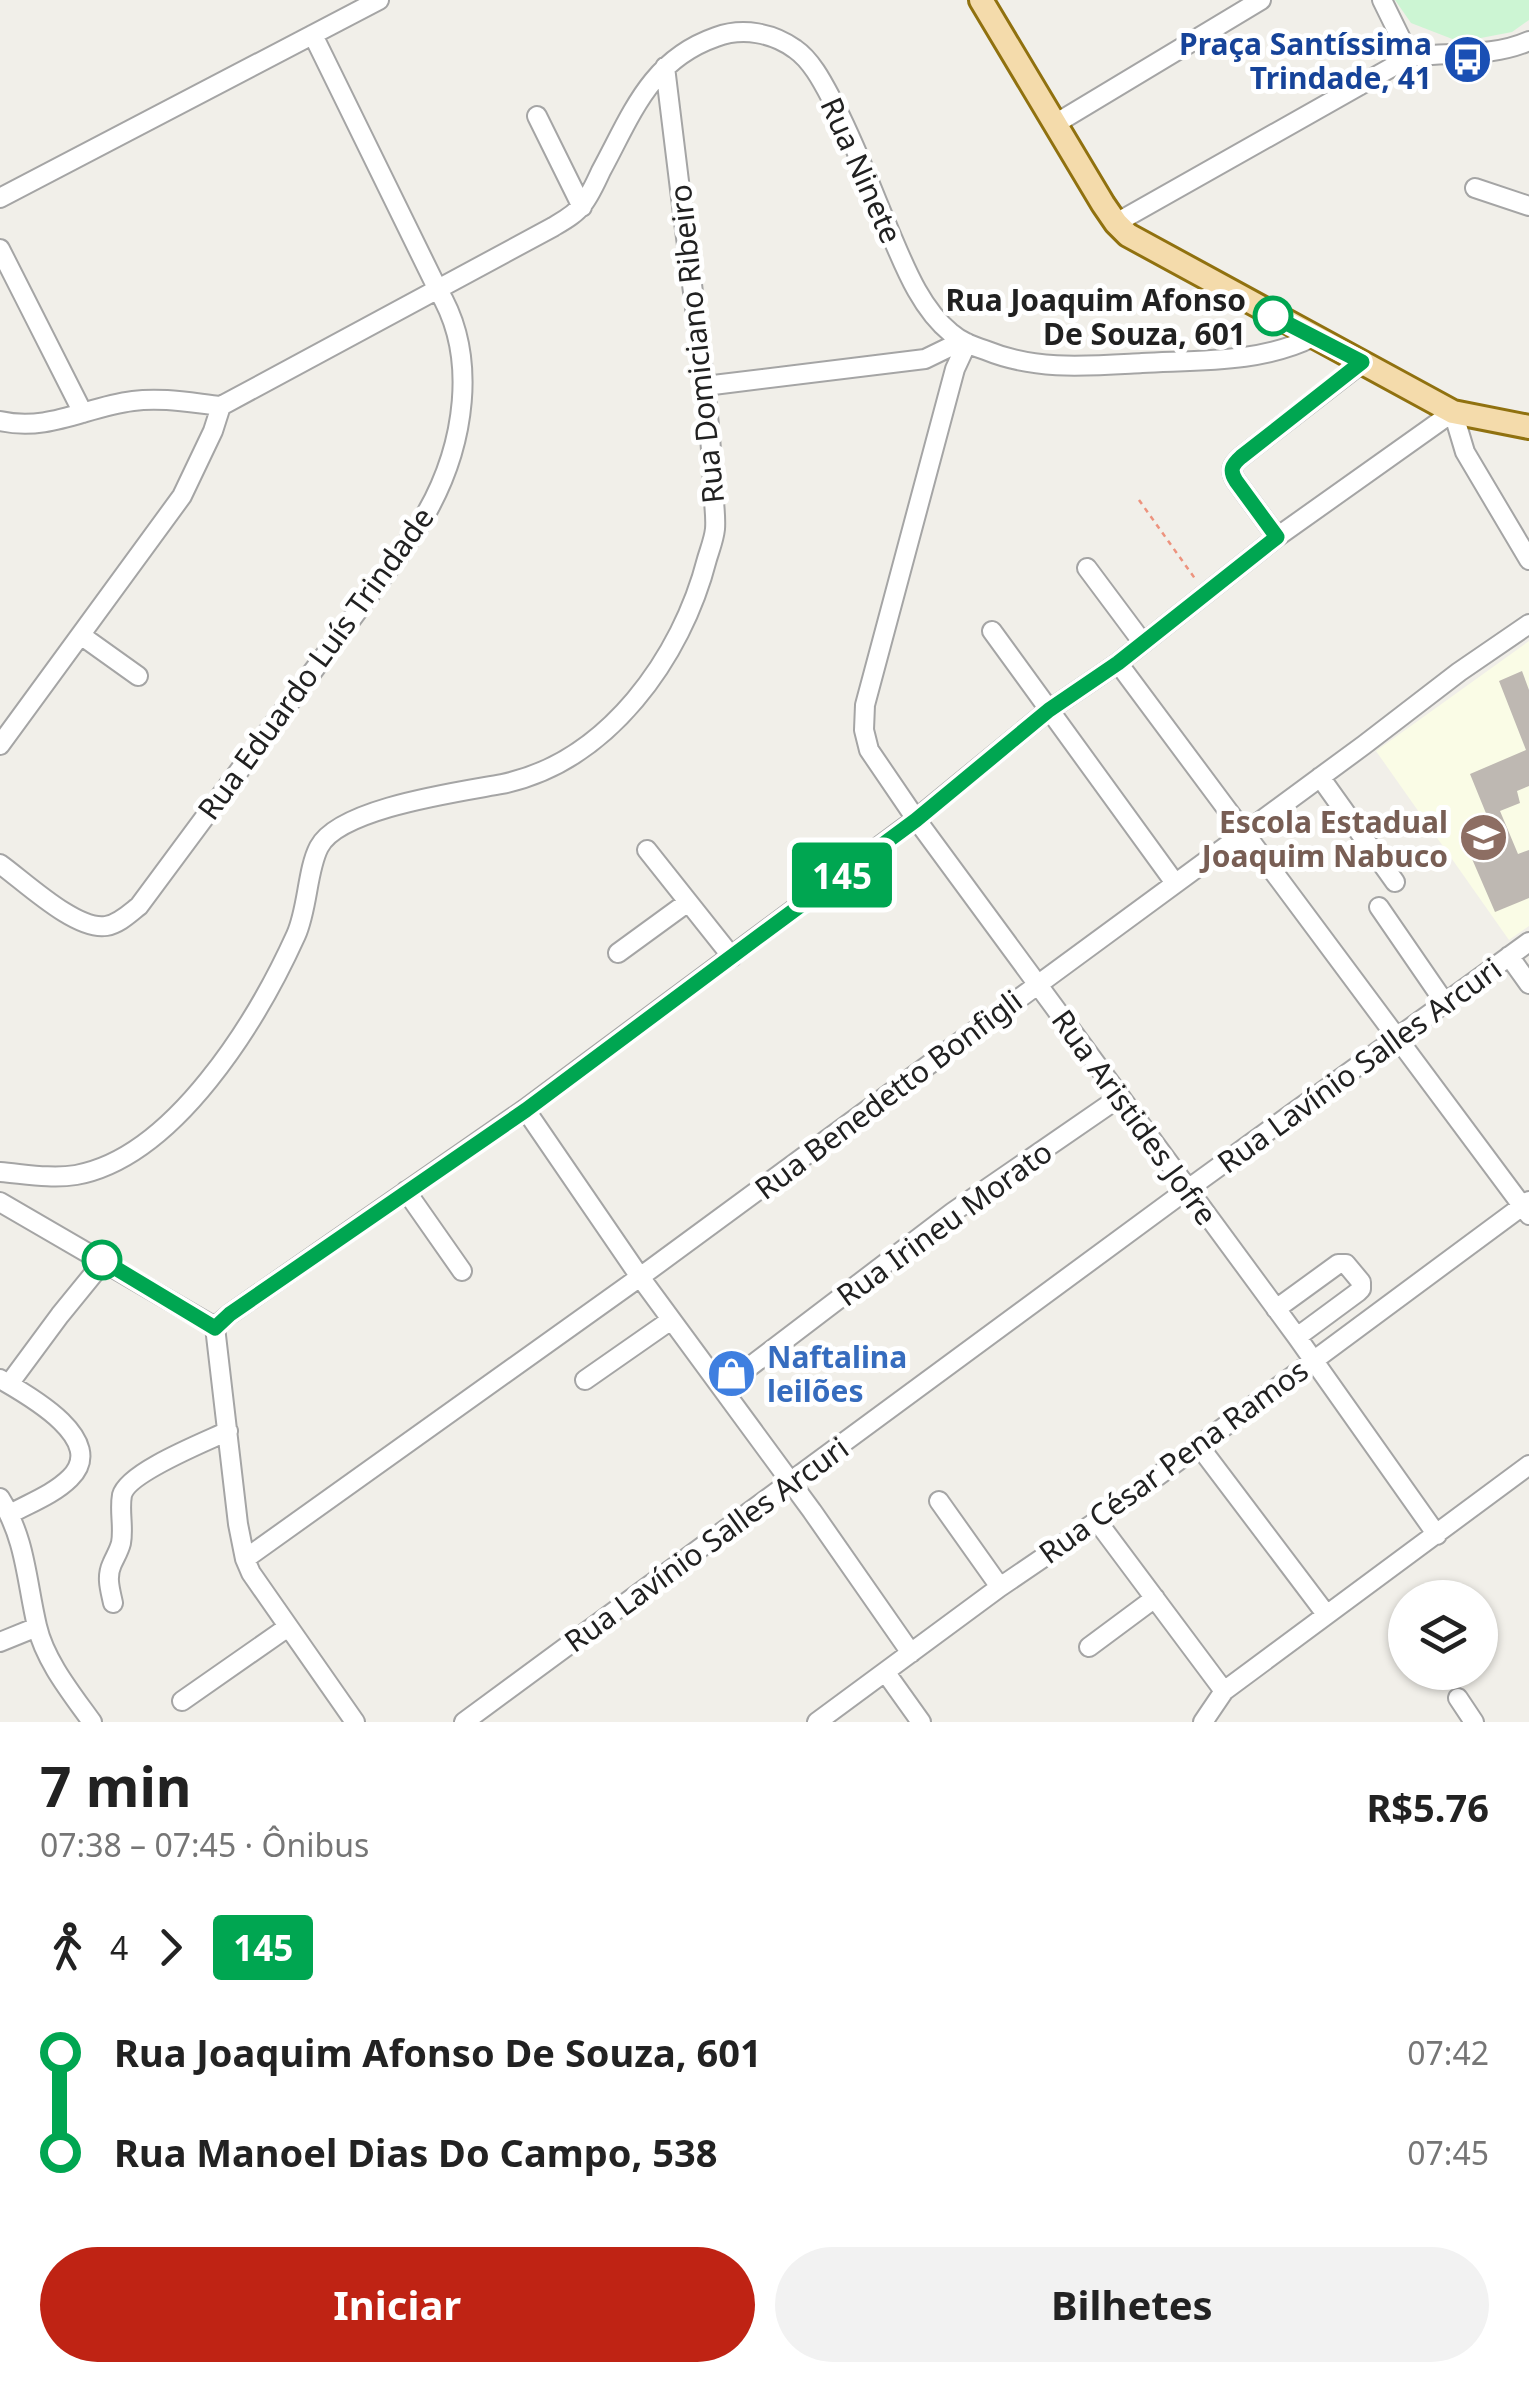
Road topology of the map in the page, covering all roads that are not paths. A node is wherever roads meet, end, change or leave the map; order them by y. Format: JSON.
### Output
{"nodes":[{"id":1,"x":379,"y":0,"type":"edge"},
{"id":2,"x":981,"y":0,"type":"edge"},
{"id":3,"x":1260,"y":0,"type":"edge"},
{"id":4,"x":1382,"y":0,"type":"edge"},
{"id":5,"x":313,"y":35,"type":"junction"},
{"id":6,"x":1529,"y":41,"type":"edge"},
{"id":7,"x":1410,"y":57,"type":"junction"},
{"id":8,"x":664,"y":67,"type":"junction"},
{"id":9,"x":537,"y":116,"type":"dead end"},
{"id":10,"x":1055,"y":124,"type":"junction"},
{"id":11,"x":1476,"y":188,"type":"dead end"},
{"id":12,"x":0,"y":198,"type":"edge"},
{"id":13,"x":582,"y":206,"type":"junction"},
{"id":14,"x":1529,"y":206,"type":"edge"},
{"id":15,"x":1116,"y":223,"type":"junction"},
{"id":16,"x":0,"y":249,"type":"edge"},
{"id":17,"x":438,"y":290,"type":"junction"},
{"id":18,"x":1313,"y":337,"type":"junction"},
{"id":19,"x":964,"y":342,"type":"junction"},
{"id":20,"x":1362,"y":362,"type":"junction"},
{"id":21,"x":705,"y":386,"type":"junction"},
{"id":22,"x":220,"y":406,"type":"junction"},
{"id":23,"x":1453,"y":412,"type":"junction"},
{"id":24,"x":83,"y":413,"type":"junction"},
{"id":25,"x":0,"y":421,"type":"edge"},
{"id":26,"x":1529,"y":427,"type":"edge"},
{"id":27,"x":1277,"y":537,"type":"junction"},
{"id":28,"x":1529,"y":560,"type":"edge"},
{"id":29,"x":1087,"y":568,"type":"dead end"},
{"id":30,"x":1529,"y":624,"type":"edge"},
{"id":31,"x":992,"y":631,"type":"dead end"},
{"id":32,"x":82,"y":636,"type":"junction"},
{"id":33,"x":1143,"y":643,"type":"junction"},
{"id":34,"x":1118,"y":663,"type":"junction"},
{"id":35,"x":138,"y":676,"type":"dead end"},
{"id":36,"x":1049,"y":710,"type":"junction"},
{"id":37,"x":0,"y":744,"type":"edge"},
{"id":38,"x":1320,"y":778,"type":"junction"},
{"id":39,"x":916,"y":820,"type":"junction"},
{"id":40,"x":1244,"y":833,"type":"junction"},
{"id":41,"x":647,"y":850,"type":"dead end"},
{"id":42,"x":0,"y":864,"type":"edge"},
{"id":43,"x":1394,"y":882,"type":"dead end"},
{"id":44,"x":1176,"y":883,"type":"junction"},
{"id":45,"x":688,"y":902,"type":"junction"},
{"id":46,"x":1378,"y":906,"type":"dead end"},
{"id":47,"x":1529,"y":942,"type":"edge"},
{"id":48,"x":618,"y":953,"type":"dead end"},
{"id":49,"x":1509,"y":956,"type":"junction"},
{"id":50,"x":732,"y":957,"type":"junction"},
{"id":51,"x":1036,"y":984,"type":"junction"},
{"id":52,"x":1529,"y":984,"type":"edge"},
{"id":53,"x":1445,"y":1003,"type":"junction"},
{"id":54,"x":1398,"y":1036,"type":"junction"},
{"id":55,"x":1120,"y":1098,"type":"junction"},
{"id":56,"x":526,"y":1110,"type":"junction"},
{"id":57,"x":0,"y":1172,"type":"edge"},
{"id":58,"x":1188,"y":1189,"type":"junction"},
{"id":59,"x":406,"y":1191,"type":"junction"},
{"id":60,"x":0,"y":1202,"type":"edge"},
{"id":61,"x":1527,"y":1207,"type":"edge"},
{"id":62,"x":104,"y":1261,"type":"junction"},
{"id":63,"x":462,"y":1271,"type":"dead end"},
{"id":64,"x":640,"y":1277,"type":"junction"},
{"id":65,"x":1276,"y":1309,"type":"junction"},
{"id":66,"x":671,"y":1320,"type":"junction"},
{"id":67,"x":215,"y":1328,"type":"junction"},
{"id":68,"x":1297,"y":1338,"type":"junction"},
{"id":69,"x":1312,"y":1359,"type":"junction"},
{"id":70,"x":584,"y":1380,"type":"dead end"},
{"id":71,"x":4,"y":1382,"type":"edge"},
{"id":72,"x":723,"y":1387,"type":"junction"},
{"id":73,"x":228,"y":1431,"type":"junction"},
{"id":74,"x":1199,"y":1446,"type":"junction"},
{"id":75,"x":1529,"y":1465,"type":"edge"},
{"id":76,"x":791,"y":1482,"type":"junction"},
{"id":77,"x":939,"y":1500,"type":"dead end"},
{"id":78,"x":5,"y":1506,"type":"edge"},
{"id":79,"x":1096,"y":1521,"type":"junction"},
{"id":80,"x":1437,"y":1534,"type":"junction"},
{"id":81,"x":245,"y":1559,"type":"junction"},
{"id":82,"x":1000,"y":1588,"type":"junction"},
{"id":83,"x":1155,"y":1598,"type":"junction"},
{"id":84,"x":113,"y":1602,"type":"dead end"},
{"id":85,"x":1326,"y":1614,"type":"junction"},
{"id":86,"x":37,"y":1626,"type":"junction"},
{"id":87,"x":288,"y":1627,"type":"junction"},
{"id":88,"x":0,"y":1642,"type":"edge"},
{"id":89,"x":1089,"y":1647,"type":"dead end"},
{"id":90,"x":910,"y":1653,"type":"junction"},
{"id":91,"x":886,"y":1673,"type":"junction"},
{"id":92,"x":1224,"y":1691,"type":"junction"},
{"id":93,"x":1458,"y":1698,"type":"dead end"},
{"id":94,"x":182,"y":1701,"type":"dead end"},
{"id":95,"x":92,"y":1722,"type":"edge"},
{"id":96,"x":355,"y":1722,"type":"edge"},
{"id":97,"x":464,"y":1722,"type":"edge"},
{"id":98,"x":817,"y":1722,"type":"edge"},
{"id":99,"x":922,"y":1722,"type":"edge"},
{"id":100,"x":1204,"y":1722,"type":"edge"},
{"id":101,"x":1474,"y":1722,"type":"edge"}],
"edges":[{"from":1,"to":5,"type":"street"},
{"from":2,"to":10,"type":"main road"},
{"from":3,"to":10,"type":"street"},
{"from":4,"to":7,"type":"street"},
{"from":5,"to":12,"type":"street"},
{"from":5,"to":17,"type":"street","name":"Rua Eduardo Luís Trindade"},
{"from":6,"to":7,"type":"street"},
{"from":7,"to":15,"type":"street"},
{"from":8,"to":13,"type":"street","name":"Rua Ninete"},
{"from":8,"to":19,"type":"street","name":"Rua Ninete"},
{"from":8,"to":21,"type":"street","name":"Rua Domiciano Ribeiro"},
{"from":9,"to":13,"type":"street"},
{"from":10,"to":15,"type":"main road"},
{"from":11,"to":14,"type":"street"},
{"from":13,"to":17,"type":"street","name":"Rua Ninete"},
{"from":15,"to":18,"type":"main road"},
{"from":16,"to":24,"type":"street"},
{"from":17,"to":22,"type":"street","name":"Rua Ninete"},
{"from":17,"to":42,"type":"street","name":"Rua Eduardo Luís Trindade"},
{"from":18,"to":19,"type":"street","name":"Rua Ninete"},
{"from":18,"to":20,"type":"main road"},
{"from":19,"to":21,"type":"street"},
{"from":19,"to":39,"type":"street","name":"Rua Aristides Jofre"},
{"from":20,"to":23,"type":"main road"},
{"from":20,"to":27,"type":"street"},
{"from":21,"to":57,"type":"street","name":"Rua Domiciano Ribeiro"},
{"from":22,"to":24,"type":"street"},
{"from":22,"to":32,"type":"street"},
{"from":23,"to":26,"type":"main road"},
{"from":23,"to":27,"type":"street"},
{"from":23,"to":28,"type":"street"},
{"from":24,"to":25,"type":"street"},
{"from":27,"to":33,"type":"street"},
{"from":29,"to":33,"type":"street"},
{"from":30,"to":38,"type":"street","name":"Rua Benedetto Bonfigli"},
{"from":31,"to":36,"type":"street"},
{"from":32,"to":35,"type":"street"},
{"from":32,"to":37,"type":"street"},
{"from":33,"to":34,"type":"street"},
{"from":34,"to":36,"type":"street"},
{"from":34,"to":40,"type":"street"},
{"from":36,"to":39,"type":"street"},
{"from":36,"to":44,"type":"street"},
{"from":38,"to":40,"type":"street","name":"Rua Benedetto Bonfigli"},
{"from":38,"to":43,"type":"street"},
{"from":39,"to":50,"type":"street"},
{"from":39,"to":51,"type":"street","name":"Rua Aristides Jofre"},
{"from":40,"to":44,"type":"street","name":"Rua Benedetto Bonfigli"},
{"from":40,"to":54,"type":"street"},
{"from":41,"to":45,"type":"street"},
{"from":44,"to":51,"type":"street","name":"Rua Benedetto Bonfigli"},
{"from":45,"to":48,"type":"street"},
{"from":45,"to":50,"type":"street"},
{"from":46,"to":53,"type":"street"},
{"from":47,"to":49,"type":"street","name":"Rua Lavínio Salles Arcuri"},
{"from":49,"to":52,"type":"street"},
{"from":49,"to":53,"type":"street","name":"Rua Lavínio Salles Arcuri"},
{"from":50,"to":56,"type":"street"},
{"from":51,"to":55,"type":"street","name":"Rua Aristides Jofre"},
{"from":51,"to":64,"type":"street","name":"Rua Benedetto Bonfigli"},
{"from":53,"to":54,"type":"street","name":"Rua Lavínio Salles Arcuri"},
{"from":54,"to":58,"type":"street","name":"Rua Lavínio Salles Arcuri"},
{"from":54,"to":61,"type":"street"},
{"from":55,"to":58,"type":"street","name":"Rua Aristides Jofre"},
{"from":55,"to":72,"type":"street","name":"Rua Irineu Morato"},
{"from":56,"to":59,"type":"street"},
{"from":56,"to":64,"type":"street"},
{"from":58,"to":65,"type":"street","name":"Rua Aristides Jofre"},
{"from":58,"to":76,"type":"street","name":"Rua Lavínio Salles Arcuri"},
{"from":59,"to":63,"type":"street"},
{"from":59,"to":67,"type":"street"},
{"from":60,"to":62,"type":"street"},
{"from":61,"to":69,"type":"street","name":"Rua César Pena Ramos"},
{"from":62,"to":67,"type":"street"},
{"from":62,"to":71,"type":"street"},
{"from":64,"to":66,"type":"street"},
{"from":64,"to":81,"type":"street","name":"Rua Benedetto Bonfigli"},
{"from":65,"to":68,"type":"street","name":"Rua Aristides Jofre"},
{"from":65,"to":68,"type":"street"},
{"from":66,"to":70,"type":"street"},
{"from":66,"to":72,"type":"street"},
{"from":67,"to":73,"type":"street"},
{"from":68,"to":69,"type":"street","name":"Rua Aristides Jofre"},
{"from":69,"to":74,"type":"street","name":"Rua César Pena Ramos"},
{"from":69,"to":80,"type":"street","name":"Rua Aristides Jofre"},
{"from":71,"to":78,"type":"street"},
{"from":72,"to":76,"type":"street"},
{"from":73,"to":81,"type":"street"},
{"from":73,"to":84,"type":"street"},
{"from":74,"to":79,"type":"street","name":"Rua César Pena Ramos"},
{"from":74,"to":85,"type":"street"},
{"from":75,"to":80,"type":"street"},
{"from":76,"to":90,"type":"street"},
{"from":76,"to":97,"type":"street","name":"Rua Lavínio Salles Arcuri"},
{"from":77,"to":82,"type":"street"},
{"from":78,"to":86,"type":"street"},
{"from":79,"to":82,"type":"street","name":"Rua César Pena Ramos"},
{"from":79,"to":83,"type":"street"},
{"from":80,"to":85,"type":"street"},
{"from":81,"to":87,"type":"street"},
{"from":82,"to":90,"type":"street","name":"Rua César Pena Ramos"},
{"from":83,"to":89,"type":"street"},
{"from":83,"to":92,"type":"street"},
{"from":85,"to":92,"type":"street"},
{"from":86,"to":88,"type":"street"},
{"from":86,"to":95,"type":"street"},
{"from":87,"to":94,"type":"street"},
{"from":87,"to":96,"type":"street"},
{"from":90,"to":91,"type":"street","name":"Rua César Pena Ramos"},
{"from":91,"to":98,"type":"street","name":"Rua César Pena Ramos"},
{"from":91,"to":99,"type":"street"},
{"from":92,"to":100,"type":"street"},
{"from":93,"to":101,"type":"street"}]}
